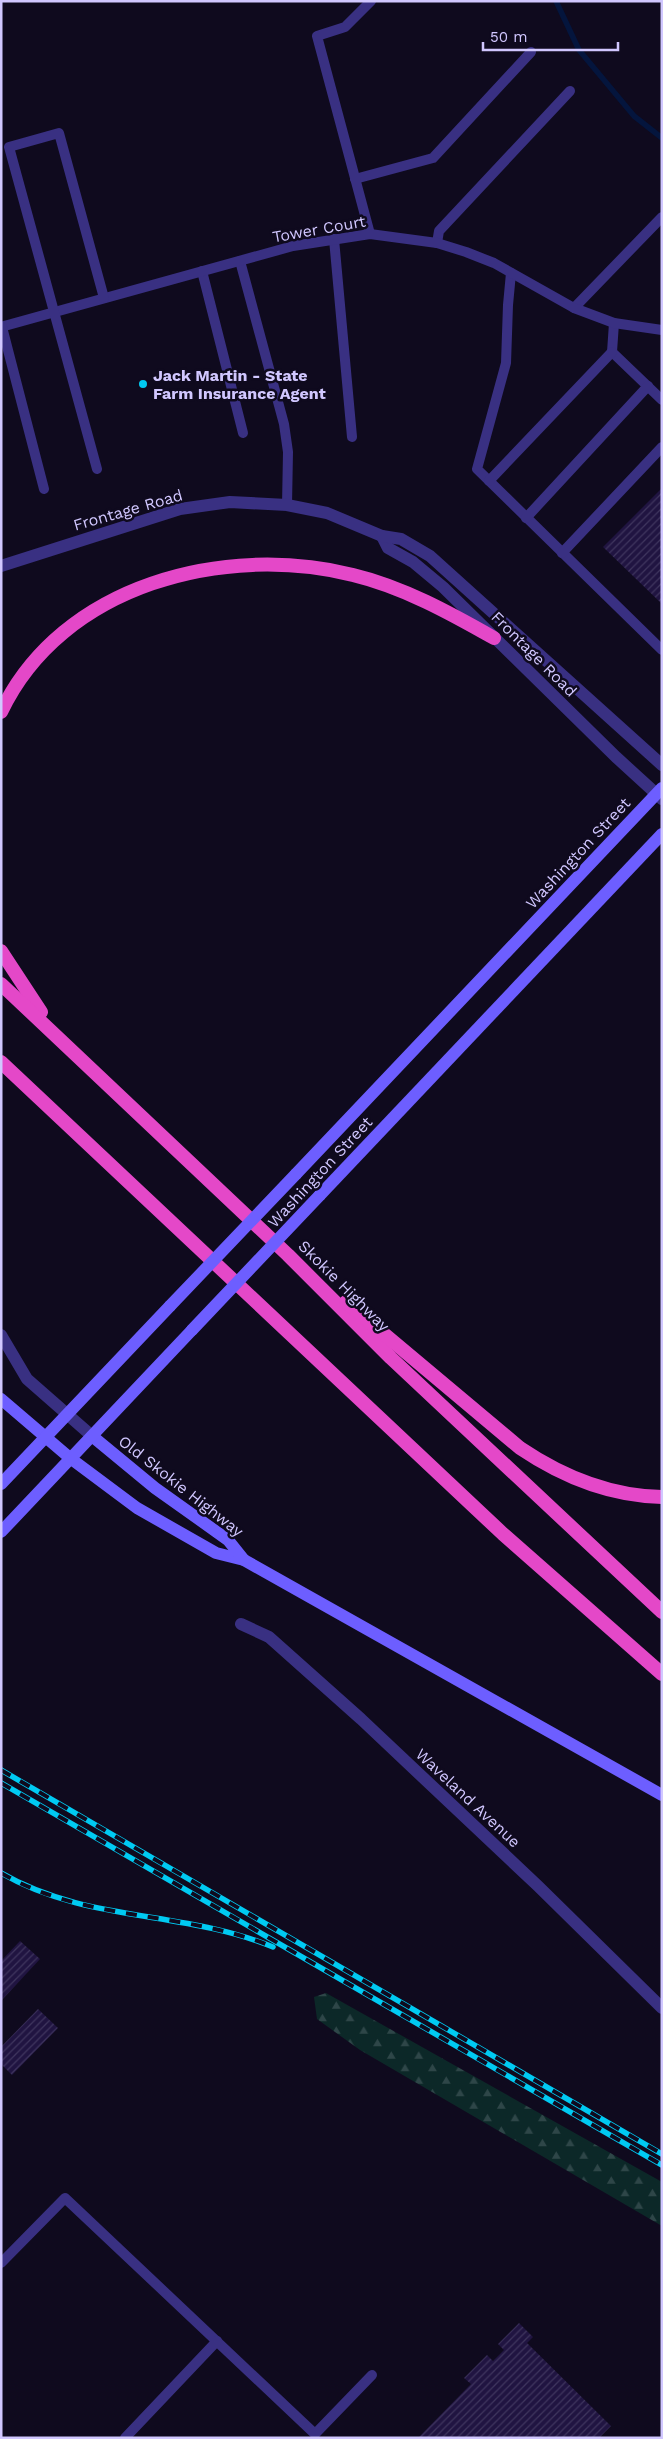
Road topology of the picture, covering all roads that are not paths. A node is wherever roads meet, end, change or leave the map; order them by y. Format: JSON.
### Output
{"nodes":[{"id":1,"x":371,"y":1,"type":"edge"},
{"id":2,"x":531,"y":52,"type":"dead end"},
{"id":3,"x":570,"y":91,"type":"dead end"},
{"id":4,"x":355,"y":179,"type":"junction"},
{"id":5,"x":662,"y":217,"type":"edge"},
{"id":6,"x":370,"y":234,"type":"junction"},
{"id":7,"x":334,"y":239,"type":"junction"},
{"id":8,"x":438,"y":243,"type":"junction"},
{"id":9,"x":240,"y":261,"type":"junction"},
{"id":10,"x":202,"y":272,"type":"junction"},
{"id":11,"x":511,"y":273,"type":"junction"},
{"id":12,"x":104,"y":298,"type":"junction"},
{"id":13,"x":574,"y":308,"type":"junction"},
{"id":14,"x":54,"y":312,"type":"junction"},
{"id":15,"x":614,"y":323,"type":"junction"},
{"id":16,"x":2,"y":327,"type":"edge"},
{"id":17,"x":662,"y":330,"type":"edge"},
{"id":18,"x":612,"y":352,"type":"junction"},
{"id":19,"x":648,"y":386,"type":"junction"},
{"id":20,"x":662,"y":400,"type":"edge"},
{"id":21,"x":243,"y":433,"type":"dead end"},
{"id":22,"x":352,"y":437,"type":"dead end"},
{"id":23,"x":662,"y":447,"type":"edge"},
{"id":24,"x":97,"y":469,"type":"dead end"},
{"id":25,"x":489,"y":482,"type":"junction"},
{"id":26,"x":44,"y":489,"type":"dead end"},
{"id":27,"x":288,"y":504,"type":"junction"},
{"id":28,"x":526,"y":518,"type":"junction"},
{"id":29,"x":382,"y":536,"type":"junction"},
{"id":30,"x":562,"y":552,"type":"junction"},
{"id":31,"x":1,"y":566,"type":"edge"},
{"id":32,"x":494,"y":638,"type":"junction"},
{"id":33,"x":662,"y":650,"type":"edge"},
{"id":34,"x":1,"y":712,"type":"edge"},
{"id":35,"x":662,"y":765,"type":"edge"},
{"id":36,"x":660,"y":794,"type":"edge"},
{"id":37,"x":662,"y":834,"type":"edge"},
{"id":38,"x":1,"y":952,"type":"edge"},
{"id":39,"x":1,"y":984,"type":"edge"},
{"id":40,"x":1,"y":1062,"type":"edge"},
{"id":41,"x":85,"y":1065,"type":"junction"},
{"id":42,"x":288,"y":1255,"type":"junction"},
{"id":43,"x":1,"y":1334,"type":"edge"},
{"id":44,"x":1,"y":1400,"type":"edge"},
{"id":45,"x":67,"y":1414,"type":"junction"},
{"id":46,"x":92,"y":1436,"type":"junction"},
{"id":47,"x":45,"y":1437,"type":"junction"},
{"id":48,"x":70,"y":1458,"type":"junction"},
{"id":49,"x":1,"y":1484,"type":"edge"},
{"id":50,"x":662,"y":1497,"type":"edge"},
{"id":51,"x":1,"y":1532,"type":"edge"},
{"id":52,"x":244,"y":1560,"type":"junction"},
{"id":53,"x":662,"y":1612,"type":"edge"},
{"id":54,"x":242,"y":1624,"type":"dead end"},
{"id":55,"x":662,"y":1674,"type":"edge"},
{"id":56,"x":662,"y":1795,"type":"edge"},
{"id":57,"x":662,"y":2008,"type":"edge"},
{"id":58,"x":1,"y":2262,"type":"edge"},
{"id":59,"x":216,"y":2341,"type":"junction"},
{"id":60,"x":372,"y":2375,"type":"dead end"},
{"id":61,"x":315,"y":2436,"type":"edge"},
{"id":62,"x":125,"y":2438,"type":"edge"}],
"edges":[{"from":1,"to":4,"type":"lane"},
{"from":2,"to":4,"type":"lane"},
{"from":3,"to":8,"type":"lane"},
{"from":4,"to":6,"type":"lane"},
{"from":5,"to":13,"type":"lane"},
{"from":6,"to":7,"type":"lane","name":"Tower Court"},
{"from":6,"to":8,"type":"lane","name":"Tower Court"},
{"from":7,"to":9,"type":"lane","name":"Tower Court"},
{"from":7,"to":22,"type":"lane"},
{"from":8,"to":11,"type":"lane","name":"Tower Court"},
{"from":9,"to":10,"type":"lane","name":"Tower Court"},
{"from":9,"to":27,"type":"lane"},
{"from":10,"to":12,"type":"lane","name":"Tower Court"},
{"from":10,"to":21,"type":"lane"},
{"from":11,"to":13,"type":"lane","name":"Tower Court"},
{"from":11,"to":25,"type":"lane"},
{"from":12,"to":14,"type":"lane","name":"Tower Court"},
{"from":12,"to":14,"type":"lane"},
{"from":13,"to":15,"type":"lane","name":"Tower Court"},
{"from":14,"to":16,"type":"lane","name":"Tower Court"},
{"from":14,"to":24,"type":"lane"},
{"from":15,"to":17,"type":"lane","name":"Tower Court"},
{"from":15,"to":18,"type":"lane"},
{"from":16,"to":26,"type":"lane"},
{"from":18,"to":19,"type":"lane"},
{"from":18,"to":25,"type":"lane"},
{"from":19,"to":20,"type":"lane"},
{"from":19,"to":28,"type":"lane"},
{"from":23,"to":30,"type":"lane"},
{"from":25,"to":28,"type":"lane"},
{"from":27,"to":29,"type":"street","name":"Frontage Road"},
{"from":27,"to":31,"type":"street","name":"Frontage Road"},
{"from":28,"to":30,"type":"lane"},
{"from":29,"to":32,"type":"street","name":"Frontage Road"},
{"from":29,"to":35,"type":"street","name":"Frontage Road"},
{"from":30,"to":33,"type":"lane"},
{"from":32,"to":34,"type":"highway"},
{"from":32,"to":36,"type":"street","name":"Frontage Road"},
{"from":36,"to":45,"type":"main road","name":"Washington Street","bridge":true},
{"from":37,"to":46,"type":"main road","name":"Washington Street","bridge":true},
{"from":38,"to":41,"type":"highway"},
{"from":39,"to":41,"type":"highway","name":"Skokie Highway"},
{"from":40,"to":55,"type":"highway"},
{"from":41,"to":42,"type":"highway","name":"Skokie Highway"},
{"from":42,"to":50,"type":"highway"},
{"from":42,"to":53,"type":"highway","name":"Skokie Highway"},
{"from":43,"to":45,"type":"street","name":"Old Skokie Highway"},
{"from":44,"to":47,"type":"main road"},
{"from":45,"to":46,"type":"street","name":"Old Skokie Highway"},
{"from":45,"to":47,"type":"main road","name":"Washington Street"},
{"from":46,"to":48,"type":"main road","name":"Washington Street"},
{"from":46,"to":52,"type":"main road","name":"Old Skokie Highway"},
{"from":47,"to":48,"type":"main road"},
{"from":47,"to":49,"type":"main road","name":"Washington Street"},
{"from":48,"to":51,"type":"main road","name":"Washington Street"},
{"from":48,"to":52,"type":"main road","name":"Old Skokie Highway"},
{"from":52,"to":56,"type":"main road"},
{"from":54,"to":57,"type":"street","name":"Waveland Avenue"},
{"from":58,"to":59,"type":"lane"},
{"from":59,"to":61,"type":"lane"},
{"from":59,"to":62,"type":"lane"},
{"from":60,"to":61,"type":"lane"}]}
